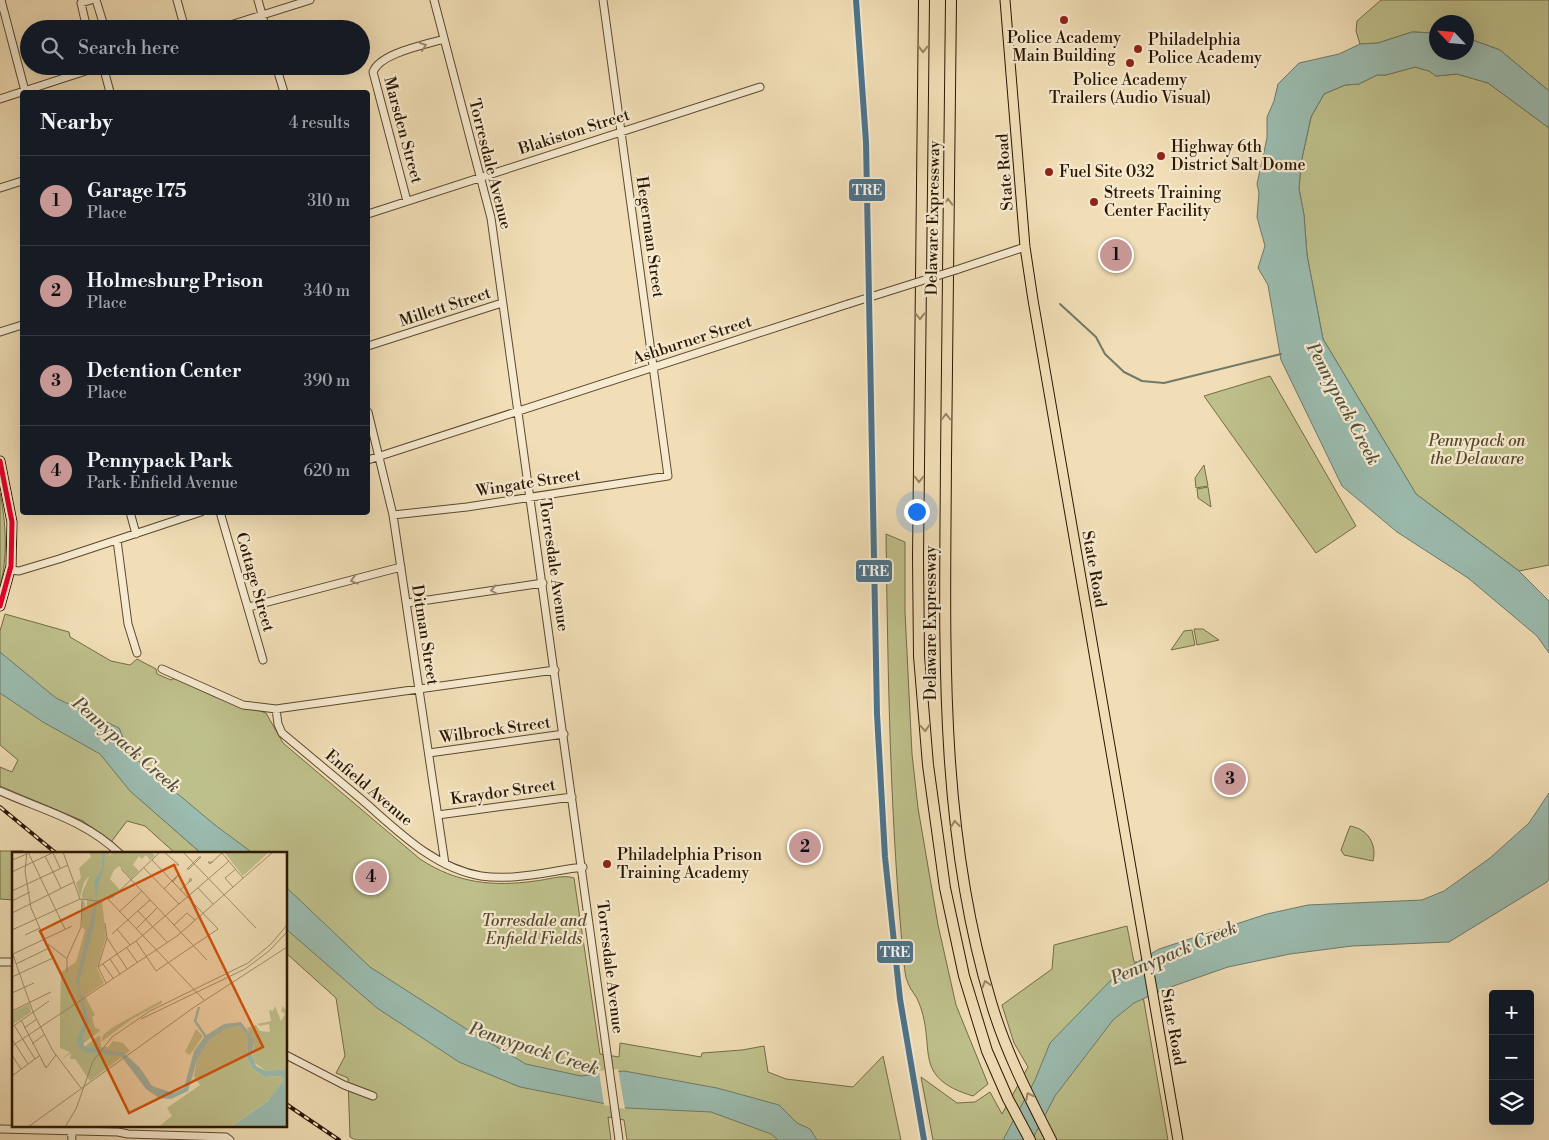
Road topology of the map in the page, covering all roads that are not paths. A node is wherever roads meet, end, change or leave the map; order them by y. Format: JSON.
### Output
{"nodes":[{"id":1,"x":1,"y":0,"type":"edge"},
{"id":2,"x":91,"y":0,"type":"edge"},
{"id":3,"x":96,"y":0,"type":"edge"},
{"id":4,"x":177,"y":0,"type":"edge"},
{"id":5,"x":258,"y":0,"type":"edge"},
{"id":6,"x":310,"y":0,"type":"edge"},
{"id":7,"x":434,"y":0,"type":"edge"},
{"id":8,"x":603,"y":0,"type":"edge"},
{"id":9,"x":924,"y":0,"type":"edge"},
{"id":10,"x":951,"y":0,"type":"edge"},
{"id":11,"x":1005,"y":0,"type":"edge"},
{"id":12,"x":262,"y":14,"type":"junction"},
{"id":13,"x":85,"y":20,"type":"edge"},
{"id":14,"x":102,"y":20,"type":"edge"},
{"id":15,"x":183,"y":20,"type":"edge"},
{"id":16,"x":244,"y":20,"type":"edge"},
{"id":17,"x":264,"y":20,"type":"edge"},
{"id":18,"x":444,"y":39,"type":"junction"},
{"id":19,"x":20,"y":72,"type":"edge"},
{"id":20,"x":21,"y":75,"type":"edge"},
{"id":21,"x":74,"y":75,"type":"edge"},
{"id":22,"x":105,"y":75,"type":"edge"},
{"id":23,"x":279,"y":75,"type":"edge"},
{"id":24,"x":760,"y":87,"type":"dead end"},
{"id":25,"x":25,"y":90,"type":"edge"},
{"id":26,"x":28,"y":90,"type":"edge"},
{"id":27,"x":109,"y":90,"type":"edge"},
{"id":28,"x":283,"y":90,"type":"edge"},
{"id":29,"x":20,"y":93,"type":"edge"},
{"id":30,"x":0,"y":99,"type":"edge"},
{"id":31,"x":622,"y":132,"type":"junction"},
{"id":32,"x":480,"y":176,"type":"junction"},
{"id":33,"x":20,"y":182,"type":"edge"},
{"id":34,"x":0,"y":188,"type":"edge"},
{"id":35,"x":407,"y":201,"type":"junction"},
{"id":36,"x":370,"y":213,"type":"edge"},
{"id":37,"x":1025,"y":247,"type":"junction"},
{"id":38,"x":502,"y":303,"type":"junction"},
{"id":39,"x":20,"y":326,"type":"edge"},
{"id":40,"x":0,"y":332,"type":"edge"},
{"id":41,"x":370,"y":345,"type":"edge"},
{"id":42,"x":654,"y":367,"type":"junction"},
{"id":43,"x":518,"y":411,"type":"junction"},
{"id":44,"x":370,"y":421,"type":"edge"},
{"id":45,"x":378,"y":456,"type":"junction"},
{"id":46,"x":370,"y":459,"type":"edge"},
{"id":47,"x":0,"y":461,"type":"edge"},
{"id":48,"x":667,"y":477,"type":"joint"},
{"id":49,"x":530,"y":496,"type":"junction"},
{"id":50,"x":131,"y":515,"type":"edge"},
{"id":51,"x":192,"y":515,"type":"edge"},
{"id":52,"x":221,"y":515,"type":"edge"},
{"id":53,"x":393,"y":515,"type":"junction"},
{"id":54,"x":136,"y":534,"type":"junction"},
{"id":55,"x":117,"y":540,"type":"junction"},
{"id":56,"x":401,"y":567,"type":"junction"},
{"id":57,"x":10,"y":570,"type":"junction"},
{"id":58,"x":542,"y":583,"type":"junction"},
{"id":59,"x":408,"y":603,"type":"junction"},
{"id":60,"x":0,"y":606,"type":"edge"},
{"id":61,"x":249,"y":607,"type":"junction"},
{"id":62,"x":137,"y":653,"type":"dead end"},
{"id":63,"x":263,"y":660,"type":"dead end"},
{"id":64,"x":162,"y":669,"type":"dead end"},
{"id":65,"x":555,"y":670,"type":"junction"},
{"id":66,"x":420,"y":689,"type":"junction"},
{"id":67,"x":276,"y":710,"type":"junction"},
{"id":68,"x":564,"y":734,"type":"junction"},
{"id":69,"x":429,"y":753,"type":"junction"},
{"id":70,"x":0,"y":791,"type":"edge"},
{"id":71,"x":572,"y":796,"type":"junction"},
{"id":72,"x":438,"y":815,"type":"junction"},
{"id":73,"x":118,"y":852,"type":"edge"},
{"id":74,"x":445,"y":864,"type":"junction"},
{"id":75,"x":583,"y":867,"type":"junction"},
{"id":76,"x":288,"y":1056,"type":"edge"},
{"id":77,"x":373,"y":1096,"type":"dead end"},
{"id":78,"x":123,"y":1128,"type":"edge"},
{"id":79,"x":0,"y":1129,"type":"edge"},
{"id":80,"x":71,"y":1129,"type":"edge"},
{"id":81,"x":118,"y":1132,"type":"junction"},
{"id":82,"x":151,"y":1138,"type":"edge"},
{"id":83,"x":72,"y":1140,"type":"edge"},
{"id":84,"x":230,"y":1140,"type":"edge"},
{"id":85,"x":620,"y":1140,"type":"edge"},
{"id":86,"x":1030,"y":1140,"type":"edge"},
{"id":87,"x":1051,"y":1140,"type":"edge"},
{"id":88,"x":1178,"y":1140,"type":"edge"}],
"edges":[{"from":1,"to":19,"type":"street"},
{"from":2,"to":13,"type":"street"},
{"from":3,"to":14,"type":"street"},
{"from":4,"to":15,"type":"street"},
{"from":5,"to":12,"type":"street"},
{"from":6,"to":12,"type":"street"},
{"from":7,"to":18,"type":"street","name":"Torresdale Avenue"},
{"from":8,"to":31,"type":"street","name":"Hegerman Street"},
{"from":9,"to":86,"type":"highway","name":"Delaware Expressway","one_way":true},
{"from":87,"to":10,"type":"highway","name":"Delaware Expressway","one_way":true},
{"from":11,"to":37,"type":"main road","name":"State Road"},
{"from":12,"to":16,"type":"street"},
{"from":12,"to":17,"type":"street"},
{"from":18,"to":32,"type":"street","name":"Torresdale Avenue"},
{"from":35,"to":18,"type":"street","name":"Marsden Street","one_way":true},
{"from":20,"to":25,"type":"street"},
{"from":21,"to":26,"type":"street"},
{"from":22,"to":27,"type":"street"},
{"from":23,"to":28,"type":"street"},
{"from":24,"to":31,"type":"street","name":"Blakiston Street"},
{"from":29,"to":30,"type":"street"},
{"from":31,"to":32,"type":"street","name":"Blakiston Street"},
{"from":31,"to":42,"type":"street","name":"Hegerman Street"},
{"from":32,"to":35,"type":"street","name":"Blakiston Street"},
{"from":32,"to":38,"type":"street","name":"Torresdale Avenue"},
{"from":33,"to":34,"type":"street"},
{"from":35,"to":36,"type":"street","name":"Blakiston Street"},
{"from":37,"to":42,"type":"street","name":"Ashburner Street","bridge":true},
{"from":37,"to":88,"type":"main road","name":"State Road"},
{"from":38,"to":41,"type":"street","name":"Millett Street"},
{"from":38,"to":43,"type":"street","name":"Torresdale Avenue"},
{"from":39,"to":40,"type":"street"},
{"from":42,"to":43,"type":"street","name":"Ashburner Street"},
{"from":42,"to":48,"type":"street","name":"Hegerman Street"},
{"from":43,"to":45,"type":"street","name":"Ashburner Street"},
{"from":43,"to":49,"type":"street","name":"Torresdale Avenue"},
{"from":44,"to":45,"type":"street","name":"Ditman Street"},
{"from":45,"to":46,"type":"street","name":"Ashburner Street"},
{"from":45,"to":53,"type":"street","name":"Ditman Street"},
{"from":47,"to":57,"type":"main road"},
{"from":48,"to":49,"type":"street","name":"Wingate Street"},
{"from":49,"to":53,"type":"street","name":"Wingate Street"},
{"from":49,"to":58,"type":"street","name":"Torresdale Avenue"},
{"from":50,"to":54,"type":"street"},
{"from":51,"to":54,"type":"street"},
{"from":52,"to":61,"type":"street","name":"Cottage Street"},
{"from":53,"to":56,"type":"street","name":"Ditman Street"},
{"from":54,"to":55,"type":"street"},
{"from":55,"to":57,"type":"street"},
{"from":55,"to":62,"type":"street"},
{"from":56,"to":59,"type":"street","name":"Ditman Street"},
{"from":56,"to":61,"type":"street","one_way":true},
{"from":57,"to":60,"type":"main road"},
{"from":58,"to":59,"type":"street","one_way":true},
{"from":58,"to":65,"type":"street","name":"Torresdale Avenue"},
{"from":59,"to":66,"type":"street","name":"Ditman Street"},
{"from":61,"to":63,"type":"street","name":"Cottage Street"},
{"from":64,"to":67,"type":"street"},
{"from":65,"to":66,"type":"street"},
{"from":65,"to":68,"type":"street","name":"Torresdale Avenue"},
{"from":66,"to":67,"type":"street"},
{"from":66,"to":69,"type":"street","name":"Ditman Street"},
{"from":67,"to":74,"type":"street","name":"Enfield Avenue"},
{"from":68,"to":69,"type":"street","name":"Wilbrock Street"},
{"from":68,"to":71,"type":"street","name":"Torresdale Avenue"},
{"from":69,"to":72,"type":"street","name":"Ditman Street"},
{"from":70,"to":73,"type":"street"},
{"from":71,"to":72,"type":"street","name":"Kraydor Street"},
{"from":71,"to":75,"type":"street","name":"Torresdale Avenue"},
{"from":72,"to":74,"type":"street","name":"Ditman Street"},
{"from":74,"to":75,"type":"street","name":"Enfield Avenue"},
{"from":75,"to":85,"type":"street","name":"Torresdale Avenue"},
{"from":76,"to":77,"type":"street"},
{"from":78,"to":81,"type":"street"},
{"from":79,"to":80,"type":"street"},
{"from":80,"to":81,"type":"street"},
{"from":80,"to":83,"type":"street"},
{"from":81,"to":82,"type":"street"},
{"from":82,"to":84,"type":"street"}]}
